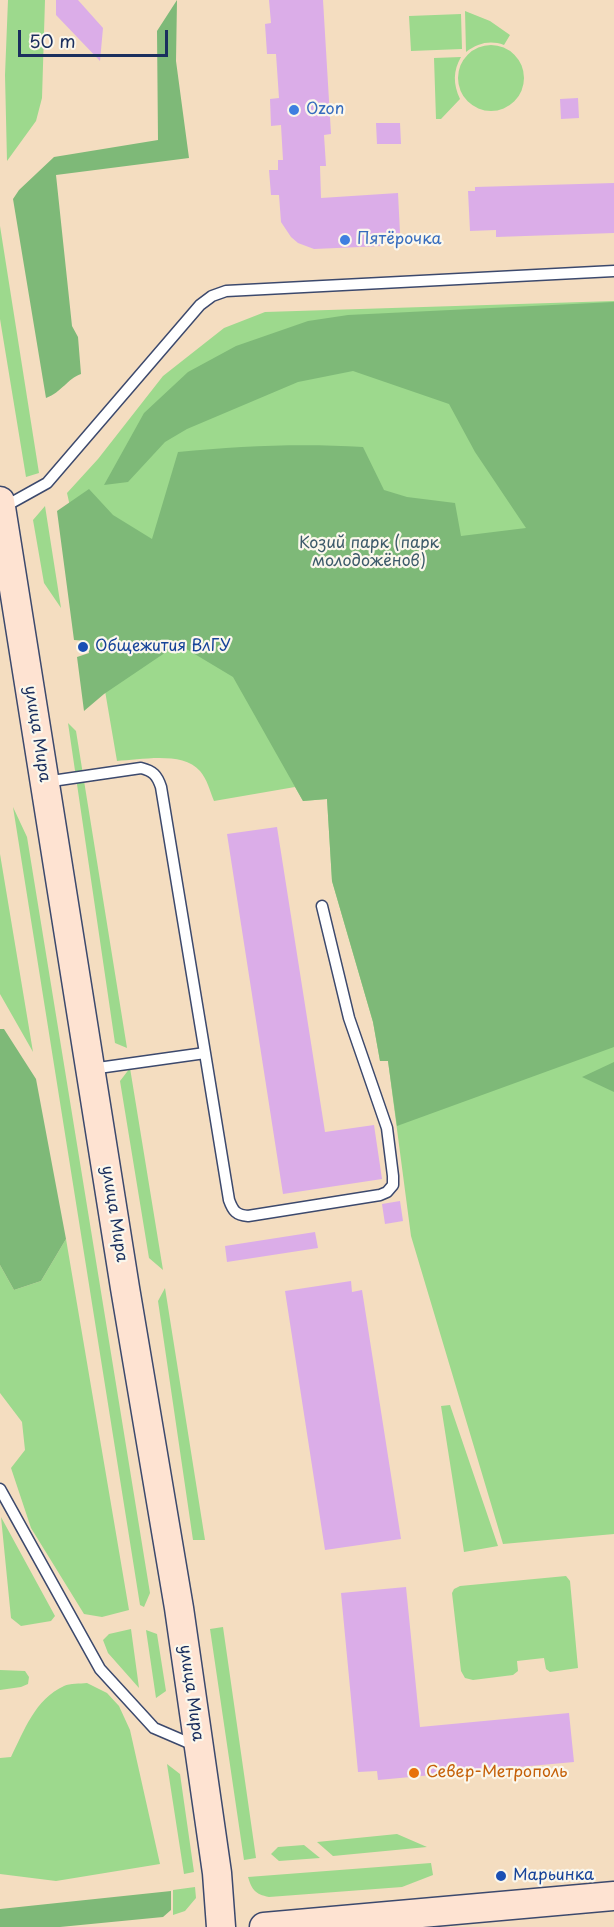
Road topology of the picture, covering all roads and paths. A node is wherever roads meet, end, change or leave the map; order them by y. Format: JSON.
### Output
{"nodes":[{"id":1,"x":614,"y":271,"type":"edge"},
{"id":2,"x":1,"y":505,"type":"edge"},
{"id":3,"x":45,"y":782,"type":"junction"},
{"id":4,"x":322,"y":906,"type":"dead end"},
{"id":5,"x":205,"y":1053,"type":"junction"},
{"id":6,"x":90,"y":1069,"type":"junction"},
{"id":7,"x":0,"y":1489,"type":"edge"},
{"id":8,"x":199,"y":1747,"type":"junction"},
{"id":9,"x":614,"y":1896,"type":"edge"},
{"id":10,"x":221,"y":1927,"type":"edge"},
{"id":11,"x":264,"y":1927,"type":"edge"}],
"edges":[{"from":1,"to":2,"type":"lane"},
{"from":2,"to":3,"type":"main road","name":"улица Мира"},
{"from":3,"to":5,"type":"lane"},
{"from":3,"to":6,"type":"main road","name":"улица Мира"},
{"from":4,"to":5,"type":"lane"},
{"from":5,"to":6,"type":"lane"},
{"from":6,"to":8,"type":"main road","name":"улица Мира"},
{"from":7,"to":8,"type":"lane"},
{"from":8,"to":10,"type":"main road","name":"улица Мира"},
{"from":9,"to":11,"type":"main road"}]}
